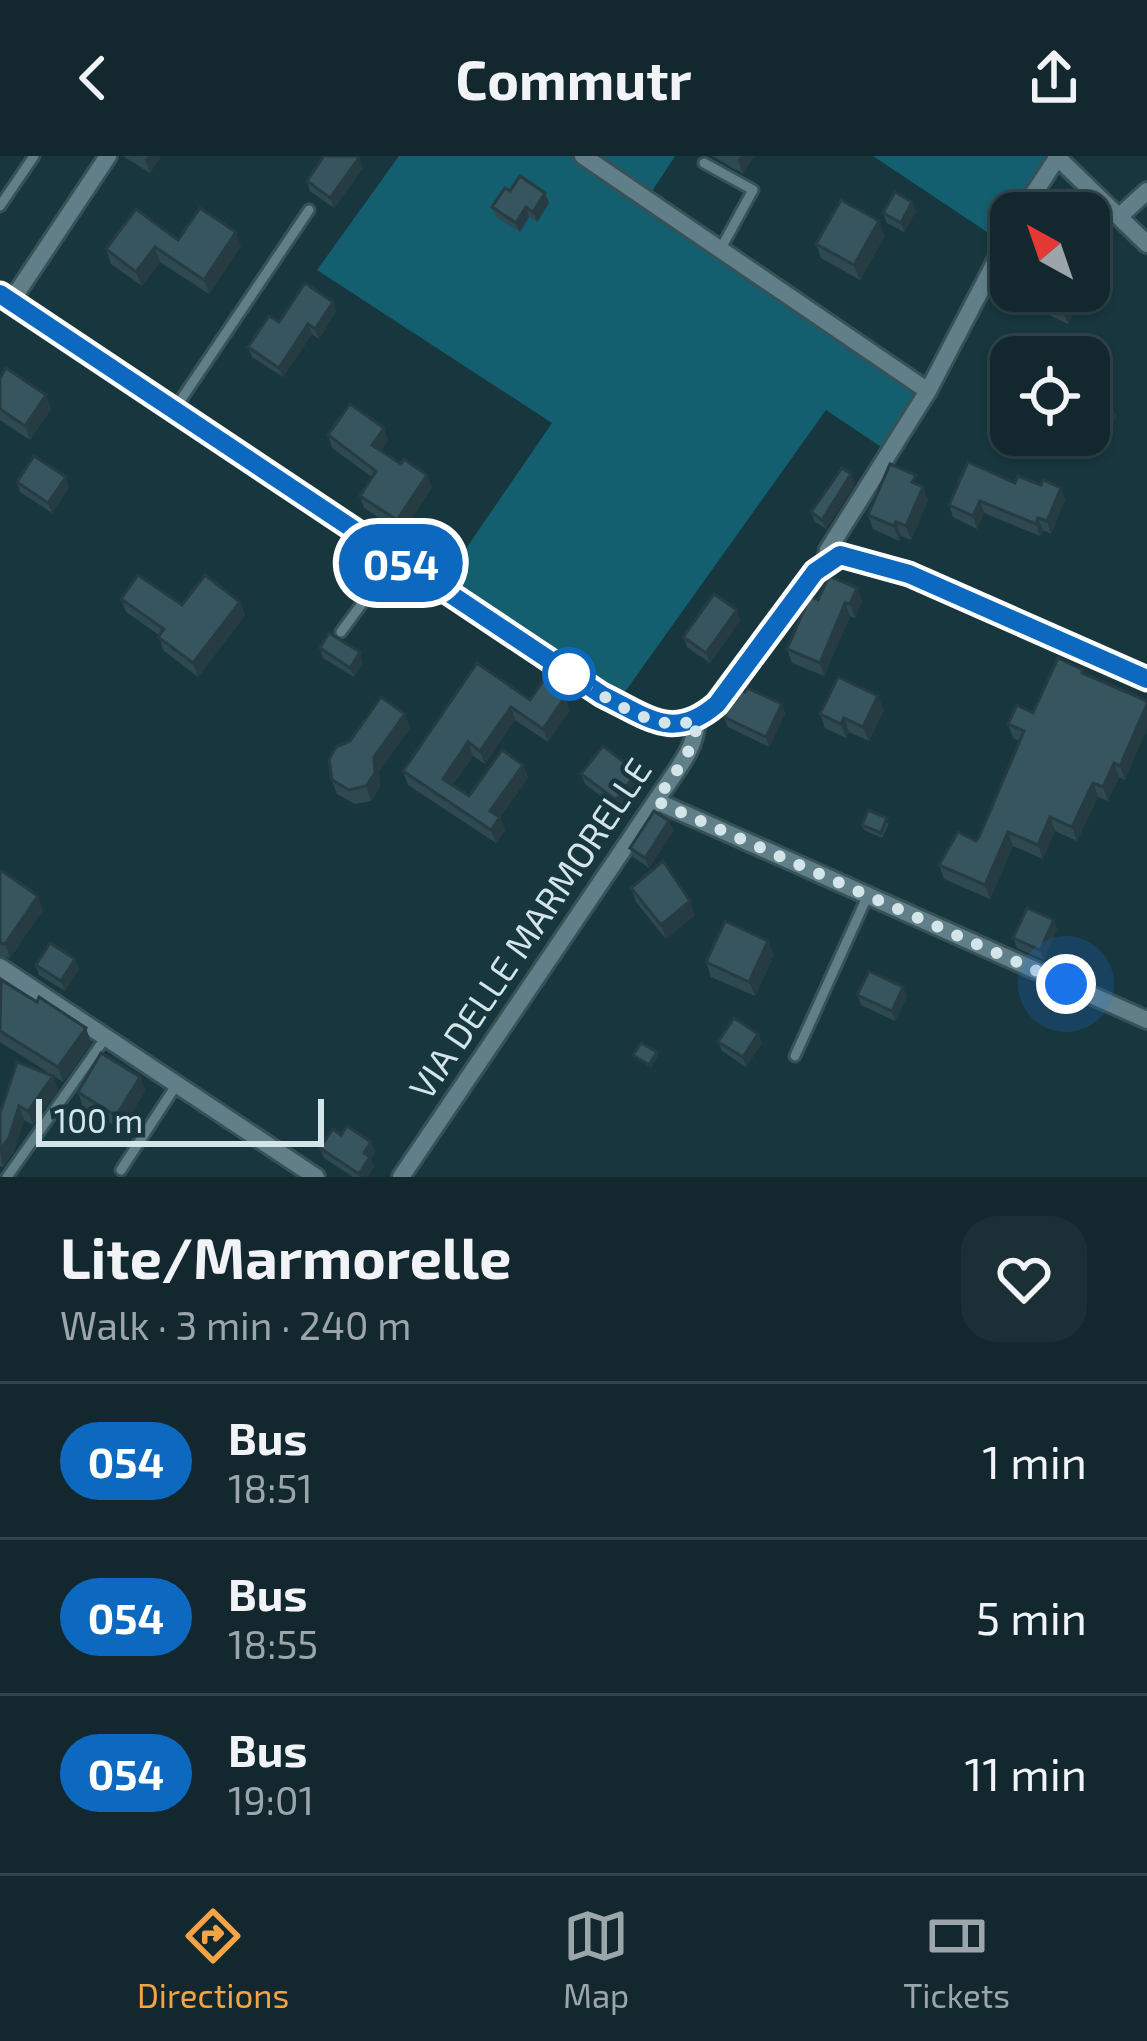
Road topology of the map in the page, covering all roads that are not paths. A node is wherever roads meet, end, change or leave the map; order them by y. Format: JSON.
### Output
{"nodes":[{"id":1,"x":34,"y":156,"type":"edge"},
{"id":2,"x":107,"y":156,"type":"edge"},
{"id":3,"x":583,"y":156,"type":"edge"},
{"id":4,"x":1056,"y":157,"type":"edge"},
{"id":5,"x":704,"y":163,"type":"dead end"},
{"id":6,"x":1147,"y":191,"type":"edge"},
{"id":7,"x":1034,"y":192,"type":"edge"},
{"id":8,"x":0,"y":206,"type":"edge"},
{"id":9,"x":309,"y":210,"type":"dead end"},
{"id":10,"x":1120,"y":215,"type":"junction"},
{"id":11,"x":1147,"y":244,"type":"edge"},
{"id":12,"x":720,"y":250,"type":"junction"},
{"id":13,"x":990,"y":272,"type":"edge"},
{"id":14,"x":6,"y":297,"type":"edge"},
{"id":15,"x":928,"y":392,"type":"junction"},
{"id":16,"x":174,"y":410,"type":"junction"},
{"id":17,"x":390,"y":556,"type":"junction"},
{"id":18,"x":826,"y":561,"type":"junction"},
{"id":19,"x":341,"y":632,"type":"dead end"},
{"id":20,"x":1147,"y":679,"type":"edge"},
{"id":21,"x":696,"y":720,"type":"junction"},
{"id":22,"x":656,"y":801,"type":"junction"},
{"id":23,"x":867,"y":895,"type":"junction"},
{"id":24,"x":0,"y":967,"type":"edge"},
{"id":25,"x":1147,"y":1020,"type":"edge"},
{"id":26,"x":106,"y":1037,"type":"junction"},
{"id":27,"x":795,"y":1056,"type":"dead end"},
{"id":28,"x":177,"y":1084,"type":"junction"},
{"id":29,"x":121,"y":1170,"type":"dead end"},
{"id":30,"x":7,"y":1177,"type":"edge"},
{"id":31,"x":316,"y":1177,"type":"edge"},
{"id":32,"x":401,"y":1177,"type":"edge"}],
"edges":[{"from":1,"to":8,"type":"lane"},
{"from":2,"to":14,"type":"street"},
{"from":3,"to":12,"type":"street"},
{"from":4,"to":7,"type":"street"},
{"from":4,"to":10,"type":"street"},
{"from":5,"to":12,"type":"lane"},
{"from":6,"to":10,"type":"street"},
{"from":9,"to":16,"type":"lane"},
{"from":10,"to":11,"type":"street"},
{"from":12,"to":15,"type":"street"},
{"from":13,"to":15,"type":"street","name":"VIA DELLE MARMORELLE"},
{"from":14,"to":16,"type":"street"},
{"from":15,"to":18,"type":"street","name":"VIA DELLE MARMORELLE"},
{"from":16,"to":17,"type":"street"},
{"from":17,"to":19,"type":"lane"},
{"from":17,"to":21,"type":"street"},
{"from":18,"to":20,"type":"street"},
{"from":18,"to":21,"type":"street","name":"VIA DELLE MARMORELLE"},
{"from":21,"to":22,"type":"street","name":"VIA DELLE MARMORELLE"},
{"from":22,"to":23,"type":"street"},
{"from":22,"to":32,"type":"street","name":"VIA DELLE MARMORELLE"},
{"from":23,"to":25,"type":"street"},
{"from":23,"to":27,"type":"lane"},
{"from":24,"to":26,"type":"street"},
{"from":26,"to":28,"type":"street"},
{"from":26,"to":30,"type":"lane"},
{"from":28,"to":29,"type":"lane"},
{"from":28,"to":31,"type":"street"}]}
